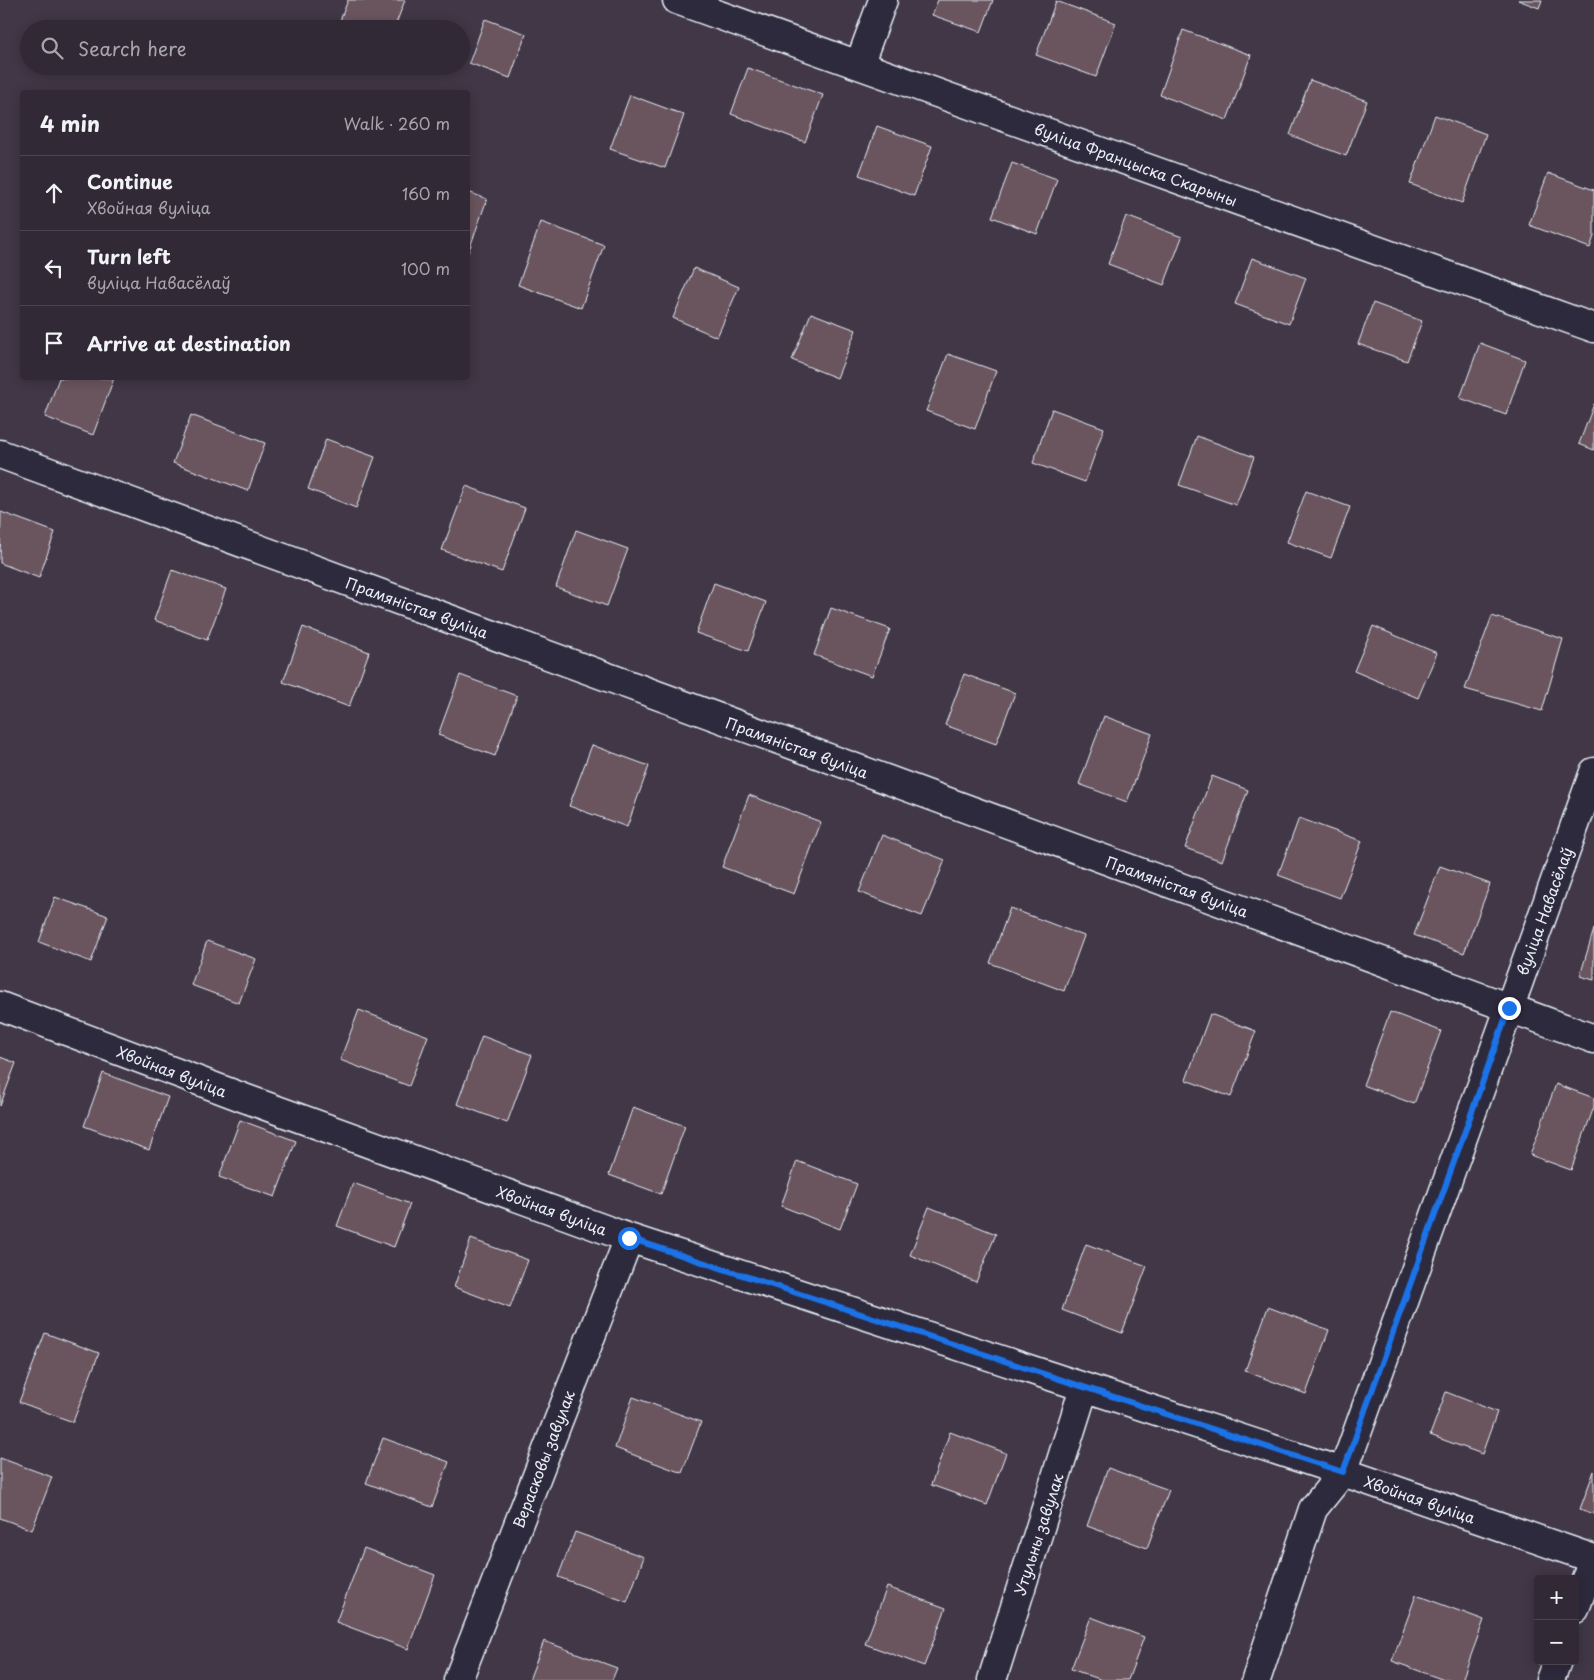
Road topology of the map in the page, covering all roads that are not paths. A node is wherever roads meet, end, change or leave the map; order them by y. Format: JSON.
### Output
{"nodes":[{"id":1,"x":677,"y":0,"type":"edge"},
{"id":2,"x":882,"y":0,"type":"edge"},
{"id":3,"x":859,"y":65,"type":"junction"},
{"id":4,"x":1594,"y":328,"type":"edge"},
{"id":5,"x":0,"y":454,"type":"edge"},
{"id":6,"x":1594,"y":772,"type":"edge"},
{"id":7,"x":0,"y":1006,"type":"edge"},
{"id":8,"x":1509,"y":1008,"type":"junction"},
{"id":9,"x":1594,"y":1039,"type":"edge"},
{"id":10,"x":629,"y":1238,"type":"junction"},
{"id":11,"x":1084,"y":1388,"type":"junction"},
{"id":12,"x":1343,"y":1472,"type":"junction"},
{"id":13,"x":1594,"y":1559,"type":"edge"},
{"id":14,"x":1579,"y":1598,"type":"edge"},
{"id":15,"x":1556,"y":1665,"type":"edge"},
{"id":16,"x":458,"y":1680,"type":"edge"},
{"id":17,"x":992,"y":1680,"type":"edge"},
{"id":18,"x":1256,"y":1680,"type":"edge"},
{"id":19,"x":1550,"y":1680,"type":"edge"}],
"edges":[{"from":1,"to":3,"type":"street","name":"вуліца Францыска Скарыны"},
{"from":2,"to":3,"type":"street"},
{"from":3,"to":4,"type":"street","name":"вуліца Францыска Скарыны"},
{"from":5,"to":8,"type":"street","name":"Прамяністая вуліца"},
{"from":6,"to":8,"type":"street","name":"вуліца Навасёлаў"},
{"from":7,"to":10,"type":"street","name":"Хвойная вуліца"},
{"from":8,"to":9,"type":"street","name":"Прамяністая вуліца"},
{"from":8,"to":12,"type":"street","name":"вуліца Навасёлаў"},
{"from":10,"to":11,"type":"street","name":"Хвойная вуліца"},
{"from":10,"to":16,"type":"street","name":"Верасковы завулак"},
{"from":11,"to":12,"type":"street","name":"Хвойная вуліца"},
{"from":11,"to":17,"type":"street","name":"Утульны завулак"},
{"from":12,"to":13,"type":"street","name":"Хвойная вуліца"},
{"from":12,"to":18,"type":"street","name":"вуліца Навасёлаў"},
{"from":13,"to":14,"type":"street"},
{"from":15,"to":19,"type":"street"}]}
